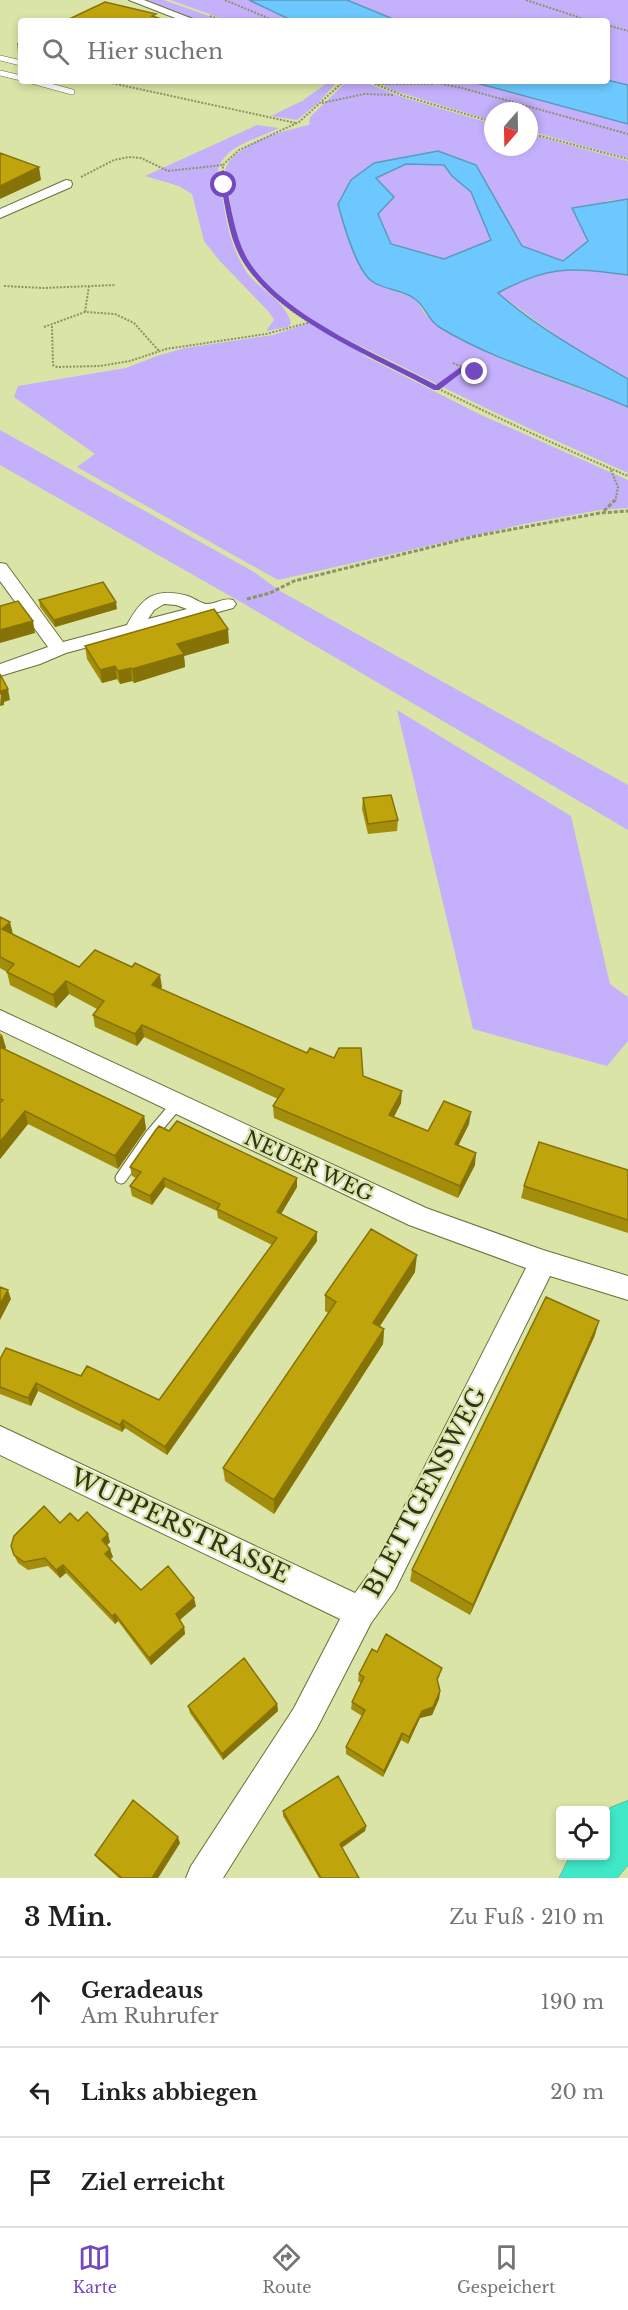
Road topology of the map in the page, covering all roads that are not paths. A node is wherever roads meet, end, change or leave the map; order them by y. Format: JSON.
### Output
{"nodes":[{"id":1,"x":134,"y":0,"type":"edge"},
{"id":2,"x":185,"y":18,"type":"edge"},
{"id":3,"x":0,"y":58,"type":"edge"},
{"id":4,"x":18,"y":62,"type":"edge"},
{"id":5,"x":0,"y":73,"type":"edge"},
{"id":6,"x":18,"y":77,"type":"edge"},
{"id":7,"x":43,"y":84,"type":"edge"},
{"id":8,"x":72,"y":92,"type":"dead end"},
{"id":9,"x":66,"y":184,"type":"road end"},
{"id":10,"x":0,"y":195,"type":"edge"},
{"id":11,"x":21,"y":203,"type":"junction"},
{"id":12,"x":0,"y":214,"type":"edge"},
{"id":13,"x":0,"y":568,"type":"edge"},
{"id":14,"x":227,"y":604,"type":"dead end"},
{"id":15,"x":59,"y":649,"type":"junction"},
{"id":16,"x":0,"y":670,"type":"edge"},
{"id":17,"x":0,"y":1019,"type":"edge"},
{"id":18,"x":177,"y":1104,"type":"junction"},
{"id":19,"x":121,"y":1178,"type":"dead end"},
{"id":20,"x":543,"y":1262,"type":"junction"},
{"id":21,"x":628,"y":1288,"type":"edge"},
{"id":22,"x":0,"y":1440,"type":"edge"},
{"id":23,"x":360,"y":1612,"type":"junction"},
{"id":24,"x":628,"y":1826,"type":"edge"},
{"id":25,"x":610,"y":1847,"type":"edge"},
{"id":26,"x":599,"y":1860,"type":"edge"},
{"id":27,"x":203,"y":1878,"type":"edge"},
{"id":28,"x":585,"y":1878,"type":"edge"}],
"edges":[{"from":1,"to":2,"type":"street"},
{"from":3,"to":4,"type":"lane"},
{"from":5,"to":6,"type":"lane"},
{"from":7,"to":8,"type":"lane"},
{"from":9,"to":11,"type":"street"},
{"from":10,"to":11,"type":"street"},
{"from":11,"to":12,"type":"street"},
{"from":13,"to":15,"type":"street"},
{"from":14,"to":15,"type":"street"},
{"from":15,"to":16,"type":"street"},
{"from":17,"to":18,"type":"street","name":"NEUER WEG"},
{"from":18,"to":19,"type":"lane"},
{"from":18,"to":20,"type":"street","name":"NEUER WEG"},
{"from":20,"to":21,"type":"street","name":"NEUER WEG"},
{"from":20,"to":23,"type":"street","name":"BLETTGENSWEG"},
{"from":22,"to":23,"type":"street","name":"WUPPERSTRASSE"},
{"from":23,"to":27,"type":"street","name":"BLETTGENSWEG"},
{"from":24,"to":25,"type":"highway"},
{"from":26,"to":28,"type":"highway"}]}
